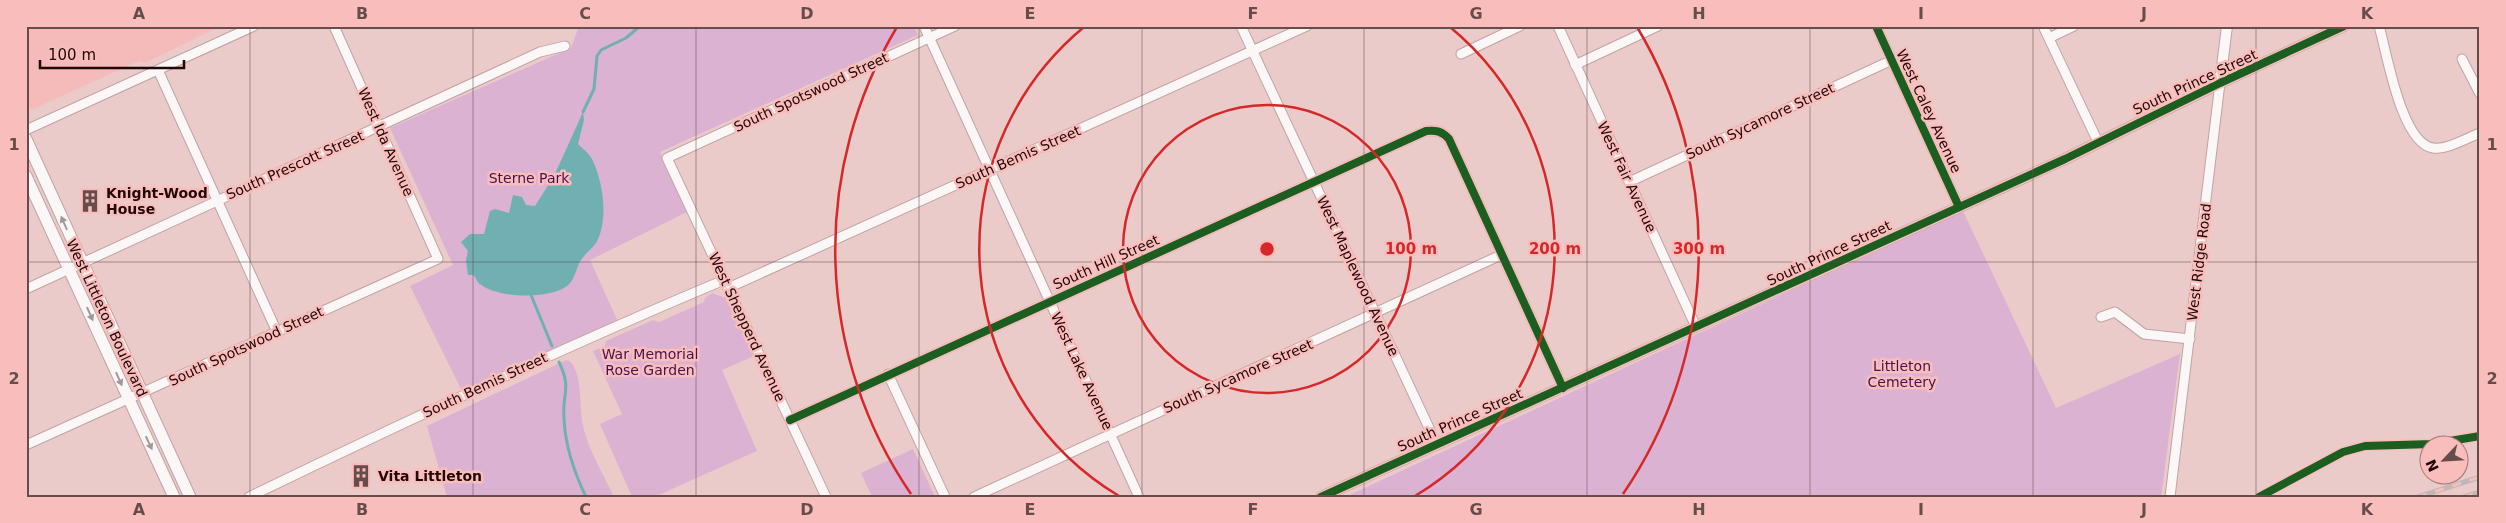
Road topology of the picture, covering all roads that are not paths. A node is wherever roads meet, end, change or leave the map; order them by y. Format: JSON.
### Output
{"nodes":[{"id":1,"x":254,"y":26,"type":"edge"},
{"id":2,"x":334,"y":26,"type":"edge"},
{"id":3,"x":924,"y":26,"type":"edge"},
{"id":4,"x":955,"y":26,"type":"edge"},
{"id":5,"x":1241,"y":26,"type":"edge"},
{"id":6,"x":1307,"y":26,"type":"edge"},
{"id":7,"x":1520,"y":26,"type":"edge"},
{"id":8,"x":1558,"y":26,"type":"edge"},
{"id":9,"x":1658,"y":26,"type":"edge"},
{"id":10,"x":1876,"y":26,"type":"edge"},
{"id":11,"x":2044,"y":26,"type":"edge"},
{"id":12,"x":2074,"y":26,"type":"edge"},
{"id":13,"x":2227,"y":26,"type":"edge"},
{"id":14,"x":2344,"y":26,"type":"edge"},
{"id":15,"x":2379,"y":26,"type":"edge"},
{"id":16,"x":930,"y":38,"type":"junction"},
{"id":17,"x":2049,"y":38,"type":"junction"},
{"id":18,"x":565,"y":46,"type":"dead end"},
{"id":19,"x":1253,"y":52,"type":"junction"},
{"id":20,"x":1461,"y":54,"type":"dead end"},
{"id":21,"x":2462,"y":59,"type":"dead end"},
{"id":22,"x":1892,"y":60,"type":"junction"},
{"id":23,"x":1575,"y":65,"type":"junction"},
{"id":24,"x":158,"y":70,"type":"junction"},
{"id":25,"x":2220,"y":83,"type":"junction"},
{"id":26,"x":2480,"y":94,"type":"edge"},
{"id":27,"x":380,"y":126,"type":"junction"},
{"id":28,"x":26,"y":130,"type":"edge"},
{"id":29,"x":2480,"y":133,"type":"edge"},
{"id":30,"x":26,"y":139,"type":"edge"},
{"id":31,"x":2098,"y":142,"type":"junction"},
{"id":32,"x":667,"y":158,"type":"joint"},
{"id":33,"x":989,"y":170,"type":"junction"},
{"id":34,"x":26,"y":176,"type":"edge"},
{"id":35,"x":1314,"y":182,"type":"junction"},
{"id":36,"x":1629,"y":182,"type":"junction"},
{"id":37,"x":218,"y":200,"type":"junction"},
{"id":38,"x":1959,"y":207,"type":"junction"},
{"id":39,"x":1501,"y":255,"type":"junction"},
{"id":40,"x":438,"y":259,"type":"joint"},
{"id":41,"x":82,"y":264,"type":"junction"},
{"id":42,"x":70,"y":270,"type":"junction"},
{"id":43,"x":726,"y":284,"type":"junction"},
{"id":44,"x":26,"y":289,"type":"edge"},
{"id":45,"x":1050,"y":301,"type":"junction"},
{"id":46,"x":1375,"y":313,"type":"junction"},
{"id":47,"x":2101,"y":317,"type":"dead end"},
{"id":48,"x":1696,"y":327,"type":"junction"},
{"id":49,"x":277,"y":332,"type":"junction"},
{"id":50,"x":2190,"y":339,"type":"junction"},
{"id":51,"x":888,"y":374,"type":"junction"},
{"id":52,"x":1563,"y":388,"type":"junction"},
{"id":53,"x":142,"y":393,"type":"junction"},
{"id":54,"x":128,"y":399,"type":"junction"},
{"id":55,"x":790,"y":420,"type":"junction"},
{"id":56,"x":1111,"y":433,"type":"junction"},
{"id":57,"x":1437,"y":444,"type":"junction"},
{"id":58,"x":26,"y":445,"type":"edge"},
{"id":59,"x":174,"y":497,"type":"edge"},
{"id":60,"x":190,"y":497,"type":"edge"},
{"id":61,"x":249,"y":497,"type":"edge"},
{"id":62,"x":826,"y":497,"type":"edge"},
{"id":63,"x":945,"y":497,"type":"edge"},
{"id":64,"x":974,"y":497,"type":"edge"},
{"id":65,"x":1140,"y":497,"type":"edge"},
{"id":66,"x":1321,"y":497,"type":"edge"},
{"id":67,"x":2170,"y":497,"type":"edge"}],
"edges":[{"from":1,"to":24,"type":"street"},
{"from":2,"to":27,"type":"street","name":"West Ida Avenue"},
{"from":3,"to":16,"type":"street","name":"West Lake Avenue"},
{"from":4,"to":16,"type":"street","name":"South Spotswood Street"},
{"from":5,"to":19,"type":"street","name":"West Maplewood Avenue"},
{"from":6,"to":19,"type":"street","name":"South Bemis Street"},
{"from":7,"to":20,"type":"street"},
{"from":8,"to":23,"type":"street","name":"West Fair Avenue"},
{"from":9,"to":23,"type":"street"},
{"from":10,"to":22,"type":"street","name":"West Caley Avenue"},
{"from":11,"to":17,"type":"street"},
{"from":12,"to":17,"type":"street"},
{"from":13,"to":25,"type":"street","name":"West Ridge Road"},
{"from":14,"to":25,"type":"street","name":"South Prince Street"},
{"from":15,"to":29,"type":"street"},
{"from":16,"to":32,"type":"street","name":"South Spotswood Street"},
{"from":16,"to":33,"type":"street","name":"West Lake Avenue"},
{"from":17,"to":31,"type":"street"},
{"from":18,"to":27,"type":"street","name":"South Prescott Street"},
{"from":19,"to":33,"type":"street","name":"South Bemis Street"},
{"from":19,"to":35,"type":"street","name":"West Maplewood Avenue"},
{"from":21,"to":26,"type":"street"},
{"from":22,"to":36,"type":"street","name":"South Sycamore Street"},
{"from":22,"to":38,"type":"street","name":"West Caley Avenue"},
{"from":23,"to":36,"type":"street","name":"West Fair Avenue"},
{"from":24,"to":28,"type":"street"},
{"from":24,"to":37,"type":"street"},
{"from":25,"to":31,"type":"street","name":"South Prince Street"},
{"from":25,"to":50,"type":"street","name":"West Ridge Road"},
{"from":27,"to":37,"type":"street","name":"South Prescott Street"},
{"from":27,"to":40,"type":"street","name":"West Ida Avenue"},
{"from":41,"to":30,"type":"main road","name":"West Littleton Boulevard","one_way":true},
{"from":31,"to":38,"type":"street","name":"South Prince Street"},
{"from":32,"to":43,"type":"street","name":"West Shepperd Avenue"},
{"from":33,"to":43,"type":"street","name":"South Bemis Street"},
{"from":33,"to":45,"type":"street","name":"West Lake Avenue"},
{"from":34,"to":42,"type":"main road","name":"West Littleton Boulevard"},
{"from":35,"to":39,"type":"street","name":"South Hill Street"},
{"from":35,"to":45,"type":"street","name":"South Hill Street"},
{"from":35,"to":46,"type":"street","name":"West Maplewood Avenue"},
{"from":36,"to":48,"type":"street","name":"West Fair Avenue"},
{"from":37,"to":41,"type":"street","name":"South Prescott Street"},
{"from":37,"to":49,"type":"street"},
{"from":38,"to":48,"type":"street","name":"South Prince Street"},
{"from":39,"to":46,"type":"street","name":"South Sycamore Street"},
{"from":39,"to":52,"type":"street"},
{"from":40,"to":49,"type":"street","name":"South Spotswood Street"},
{"from":41,"to":42,"type":"street","name":"South Prescott Street"},
{"from":41,"to":53,"type":"main road","name":"West Littleton Boulevard"},
{"from":42,"to":44,"type":"street","name":"South Prescott Street"},
{"from":42,"to":54,"type":"main road","name":"West Littleton Boulevard","one_way":true},
{"from":43,"to":55,"type":"street","name":"West Shepperd Avenue"},
{"from":43,"to":61,"type":"street","name":"South Bemis Street"},
{"from":45,"to":51,"type":"street","name":"South Hill Street"},
{"from":45,"to":56,"type":"street","name":"West Lake Avenue"},
{"from":46,"to":56,"type":"street","name":"South Sycamore Street"},
{"from":46,"to":57,"type":"street","name":"West Maplewood Avenue"},
{"from":47,"to":50,"type":"street"},
{"from":48,"to":52,"type":"street","name":"South Prince Street"},
{"from":49,"to":53,"type":"street","name":"South Spotswood Street"},
{"from":50,"to":67,"type":"street","name":"West Ridge Road"},
{"from":51,"to":55,"type":"street","name":"South Hill Street"},
{"from":51,"to":63,"type":"street"},
{"from":52,"to":57,"type":"street","name":"South Prince Street"},
{"from":53,"to":54,"type":"street","name":"South Spotswood Street"},
{"from":53,"to":60,"type":"main road","name":"West Littleton Boulevard"},
{"from":54,"to":58,"type":"street","name":"South Spotswood Street"},
{"from":54,"to":59,"type":"main road","name":"West Littleton Boulevard","one_way":true},
{"from":55,"to":62,"type":"street","name":"West Shepperd Avenue"},
{"from":56,"to":64,"type":"street","name":"South Sycamore Street"},
{"from":56,"to":65,"type":"street","name":"West Lake Avenue"},
{"from":57,"to":66,"type":"street","name":"South Prince Street"}]}
